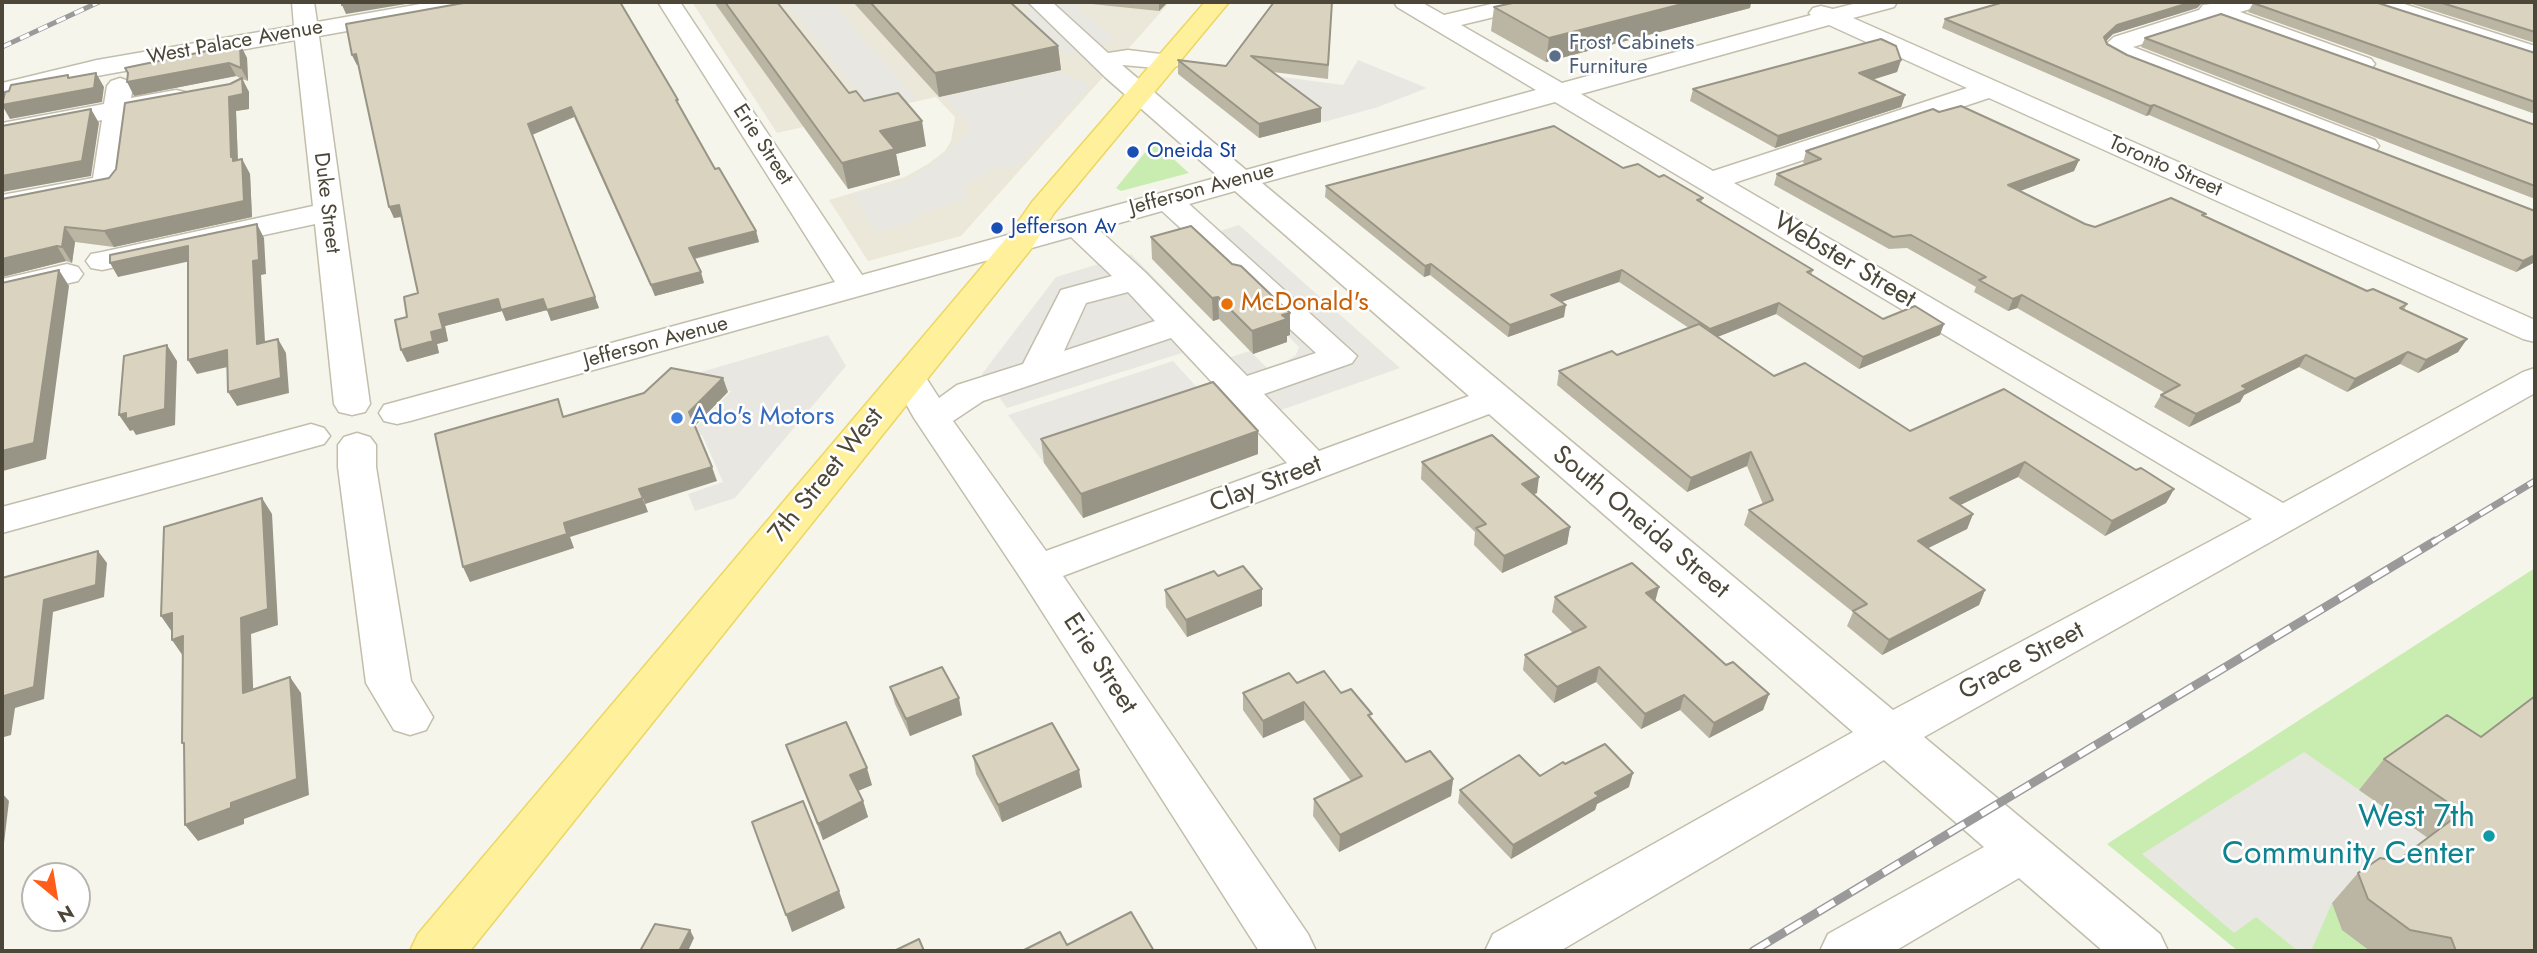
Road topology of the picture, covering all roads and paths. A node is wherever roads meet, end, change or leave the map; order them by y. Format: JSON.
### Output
{"nodes":[{"id":1,"x":470,"y":2,"type":"edge"},
{"id":2,"x":669,"y":2,"type":"edge"},
{"id":3,"x":1039,"y":2,"type":"edge"},
{"id":4,"x":1217,"y":2,"type":"edge"},
{"id":5,"x":1410,"y":2,"type":"edge"},
{"id":6,"x":1528,"y":2,"type":"edge"},
{"id":7,"x":1795,"y":2,"type":"edge"},
{"id":8,"x":1886,"y":2,"type":"edge"},
{"id":9,"x":2189,"y":2,"type":"edge"},
{"id":10,"x":2249,"y":2,"type":"edge"},
{"id":11,"x":2375,"y":2,"type":"edge"},
{"id":12,"x":2217,"y":12,"type":"junction"},
{"id":13,"x":304,"y":16,"type":"edge"},
{"id":14,"x":1830,"y":17,"type":"junction"},
{"id":15,"x":1440,"y":23,"type":"junction"},
{"id":16,"x":2535,"y":54,"type":"edge"},
{"id":17,"x":1103,"y":61,"type":"junction"},
{"id":18,"x":1168,"y":61,"type":"junction"},
{"id":19,"x":123,"y":63,"type":"junction"},
{"id":20,"x":2382,"y":71,"type":"edge"},
{"id":21,"x":1990,"y":89,"type":"junction"},
{"id":22,"x":2,"y":91,"type":"edge"},
{"id":23,"x":1141,"y":93,"type":"junction"},
{"id":24,"x":1556,"y":93,"type":"junction"},
{"id":25,"x":197,"y":94,"type":"edge"},
{"id":26,"x":117,"y":109,"type":"junction"},
{"id":27,"x":2,"y":131,"type":"edge"},
{"id":28,"x":2392,"y":157,"type":"edge"},
{"id":29,"x":1240,"y":180,"type":"junction"},
{"id":30,"x":1709,"y":182,"type":"junction"},
{"id":31,"x":1167,"y":200,"type":"junction"},
{"id":32,"x":2,"y":204,"type":"edge"},
{"id":33,"x":327,"y":212,"type":"junction"},
{"id":34,"x":1075,"y":224,"type":"junction"},
{"id":35,"x":1020,"y":242,"type":"junction"},
{"id":36,"x":102,"y":261,"type":"dead end"},
{"id":37,"x":67,"y":274,"type":"dead end"},
{"id":38,"x":1135,"y":280,"type":"junction"},
{"id":39,"x":855,"y":288,"type":"junction"},
{"id":40,"x":2,"y":289,"type":"edge"},
{"id":41,"x":1177,"y":326,"type":"junction"},
{"id":42,"x":2535,"y":332,"type":"edge"},
{"id":43,"x":1037,"y":371,"type":"junction"},
{"id":44,"x":909,"y":377,"type":"junction"},
{"id":45,"x":2535,"y":379,"type":"edge"},
{"id":46,"x":1239,"y":391,"type":"junction"},
{"id":47,"x":1495,"y":399,"type":"junction"},
{"id":48,"x":352,"y":404,"type":"junction"},
{"id":49,"x":397,"y":412,"type":"junction"},
{"id":50,"x":932,"y":418,"type":"junction"},
{"id":51,"x":311,"y":436,"type":"junction"},
{"id":52,"x":357,"y":445,"type":"junction"},
{"id":53,"x":1313,"y":467,"type":"junction"},
{"id":54,"x":2,"y":520,"type":"edge"},
{"id":55,"x":2283,"y":520,"type":"junction"},
{"id":56,"x":1037,"y":570,"type":"junction"},
{"id":57,"x":410,"y":717,"type":"dead end"},
{"id":58,"x":1888,"y":735,"type":"junction"},
{"id":59,"x":2024,"y":850,"type":"junction"},
{"id":60,"x":437,"y":951,"type":"edge"},
{"id":61,"x":1289,"y":951,"type":"edge"},
{"id":62,"x":1512,"y":951,"type":"edge"},
{"id":63,"x":1847,"y":951,"type":"edge"},
{"id":64,"x":2141,"y":951,"type":"edge"}],
"edges":[{"from":1,"to":13,"type":"street","name":"West Palace Avenue"},
{"from":2,"to":39,"type":"street","name":"Erie Street"},
{"from":3,"to":17,"type":"street","name":"South Oneida Street"},
{"from":4,"to":18,"type":"main road","name":"7th Street West"},
{"from":5,"to":15,"type":"street","name":"Webster Street"},
{"from":6,"to":15,"type":"street"},
{"from":7,"to":14,"type":"street","name":"Toronto Street"},
{"from":8,"to":14,"type":"street","name":"Jefferson Avenue"},
{"from":9,"to":12,"type":"street"},
{"from":10,"to":12,"type":"street"},
{"from":11,"to":16,"type":"street"},
{"from":12,"to":20,"type":"street"},
{"from":12,"to":28,"type":"street"},
{"from":13,"to":19,"type":"street","name":"West Palace Avenue"},
{"from":13,"to":33,"type":"street","name":"Duke Street"},
{"from":14,"to":21,"type":"street","name":"Toronto Street"},
{"from":14,"to":24,"type":"street","name":"Jefferson Avenue"},
{"from":15,"to":24,"type":"street","name":"Webster Street"},
{"from":17,"to":18,"type":"street"},
{"from":17,"to":23,"type":"street","name":"South Oneida Street"},
{"from":18,"to":23,"type":"main road","name":"7th Street West"},
{"from":19,"to":22,"type":"street","name":"West Palace Avenue"},
{"from":19,"to":26,"type":"street"},
{"from":21,"to":30,"type":"street"},
{"from":21,"to":42,"type":"street","name":"Toronto Street"},
{"from":23,"to":29,"type":"street","name":"South Oneida Street"},
{"from":23,"to":35,"type":"main road","name":"7th Street West"},
{"from":24,"to":29,"type":"street","name":"Jefferson Avenue"},
{"from":24,"to":30,"type":"street","name":"Webster Street"},
{"from":25,"to":26,"type":"street"},
{"from":26,"to":27,"type":"street"},
{"from":26,"to":32,"type":"street"},
{"from":29,"to":31,"type":"street","name":"Jefferson Avenue"},
{"from":29,"to":47,"type":"street","name":"South Oneida Street"},
{"from":30,"to":55,"type":"street","name":"Webster Street"},
{"from":31,"to":34,"type":"street","name":"Jefferson Avenue"},
{"from":31,"to":46,"type":"street"},
{"from":33,"to":36,"type":"street"},
{"from":33,"to":48,"type":"street","name":"Duke Street"},
{"from":34,"to":35,"type":"street","name":"Jefferson Avenue"},
{"from":34,"to":38,"type":"street"},
{"from":35,"to":39,"type":"street","name":"Jefferson Avenue"},
{"from":35,"to":44,"type":"main road","name":"7th Street West"},
{"from":37,"to":40,"type":"street"},
{"from":38,"to":41,"type":"street"},
{"from":38,"to":43,"type":"street"},
{"from":39,"to":49,"type":"street","name":"Jefferson Avenue"},
{"from":41,"to":43,"type":"street"},
{"from":41,"to":46,"type":"street"},
{"from":43,"to":50,"type":"street"},
{"from":44,"to":50,"type":"street","name":"Erie Street"},
{"from":44,"to":60,"type":"main road","name":"7th Street West"},
{"from":45,"to":55,"type":"street","name":"Grace Street"},
{"from":46,"to":53,"type":"street"},
{"from":47,"to":53,"type":"street","name":"Clay Street"},
{"from":47,"to":58,"type":"street","name":"South Oneida Street"},
{"from":48,"to":49,"type":"street"},
{"from":48,"to":51,"type":"street"},
{"from":49,"to":52,"type":"street"},
{"from":50,"to":56,"type":"street","name":"Erie Street"},
{"from":51,"to":52,"type":"street"},
{"from":51,"to":54,"type":"street"},
{"from":52,"to":57,"type":"street"},
{"from":53,"to":56,"type":"street","name":"Clay Street"},
{"from":55,"to":58,"type":"street","name":"Grace Street"},
{"from":56,"to":61,"type":"street","name":"Erie Street"},
{"from":58,"to":59,"type":"street","name":"South Oneida Street"},
{"from":58,"to":62,"type":"street","name":"Grace Street"},
{"from":59,"to":63,"type":"street"},
{"from":59,"to":64,"type":"street","name":"South Oneida Street"}]}
